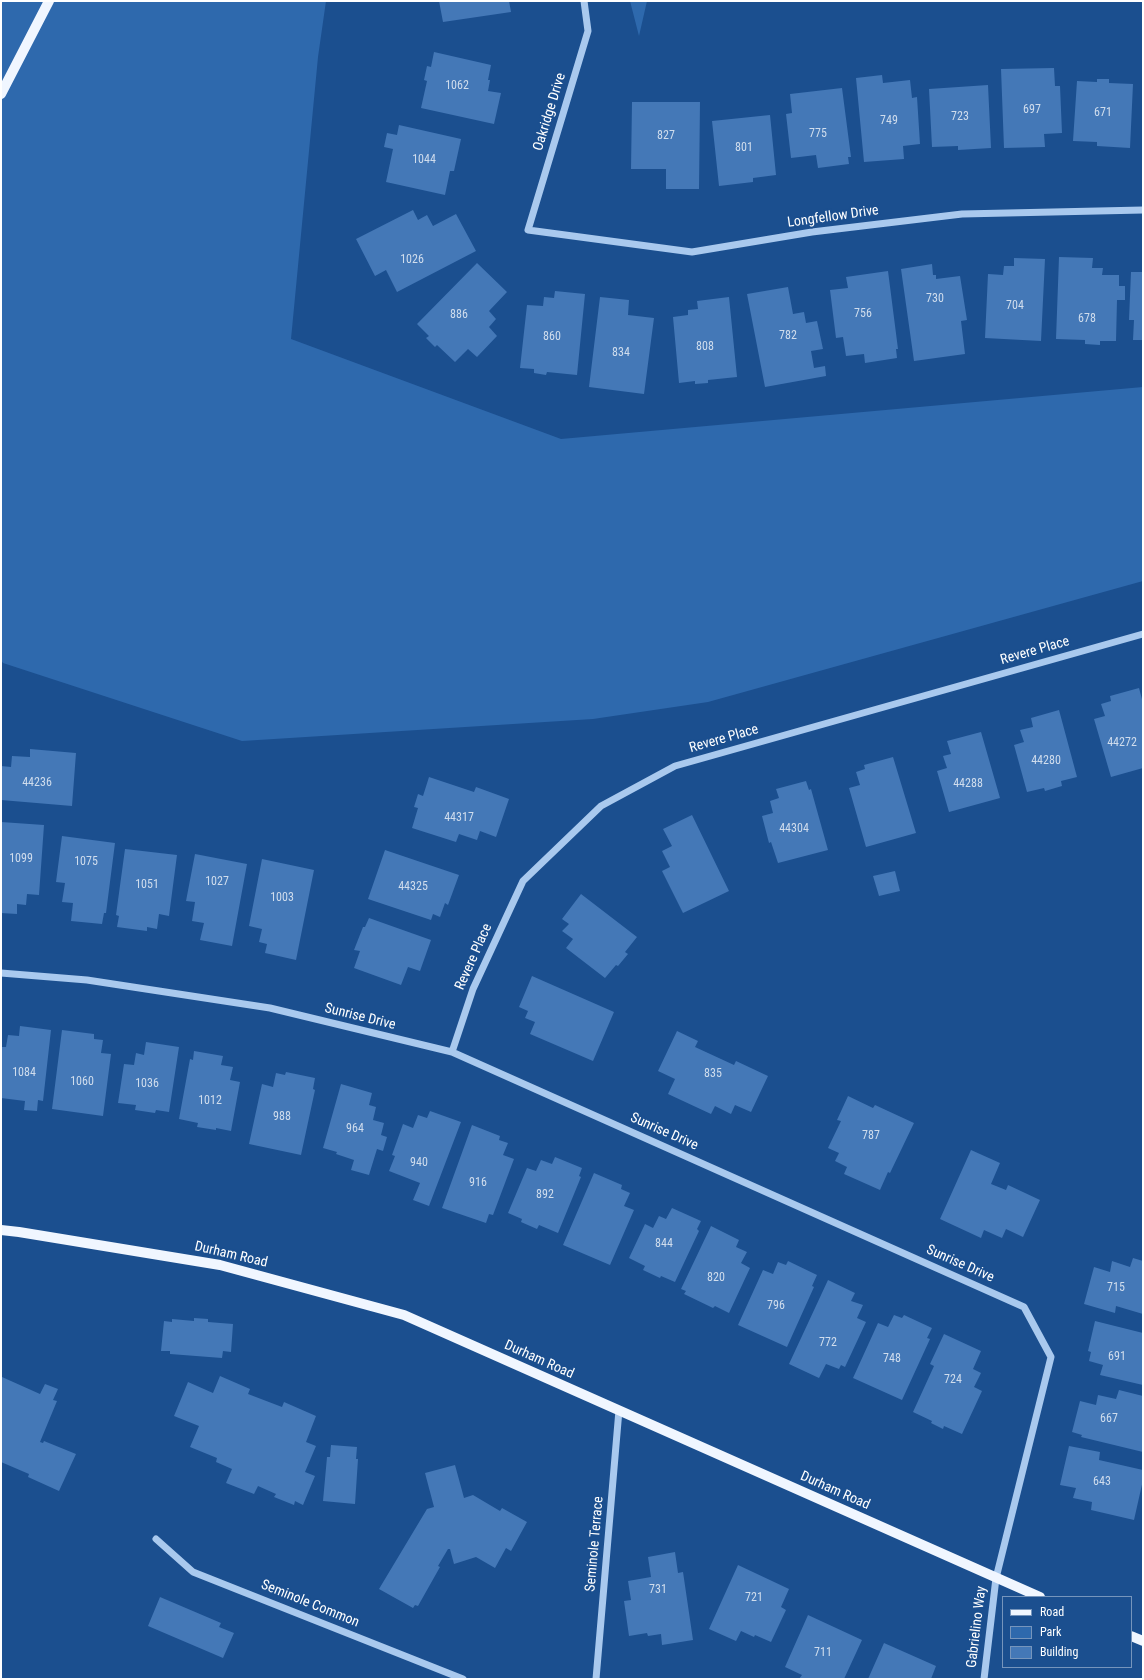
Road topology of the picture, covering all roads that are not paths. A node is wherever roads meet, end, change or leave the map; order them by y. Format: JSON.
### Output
{"nodes":[{"id":1,"x":49,"y":1,"type":"edge"},
{"id":2,"x":584,"y":1,"type":"edge"},
{"id":3,"x":1,"y":94,"type":"edge"},
{"id":4,"x":1143,"y":210,"type":"edge"},
{"id":5,"x":528,"y":230,"type":"joint"},
{"id":6,"x":1143,"y":634,"type":"edge"},
{"id":7,"x":1,"y":973,"type":"edge"},
{"id":8,"x":452,"y":1052,"type":"junction"},
{"id":9,"x":1,"y":1230,"type":"edge"},
{"id":10,"x":619,"y":1410,"type":"junction"},
{"id":11,"x":156,"y":1539,"type":"dead end"},
{"id":12,"x":996,"y":1578,"type":"junction"},
{"id":13,"x":1038,"y":1596,"type":"edge"},
{"id":14,"x":1132,"y":1636,"type":"edge"},
{"id":15,"x":1143,"y":1641,"type":"edge"},
{"id":16,"x":463,"y":1679,"type":"edge"},
{"id":17,"x":596,"y":1679,"type":"edge"},
{"id":18,"x":984,"y":1679,"type":"edge"}],
"edges":[{"from":1,"to":3,"type":"main road"},
{"from":2,"to":5,"type":"street","name":"Oakridge Drive"},
{"from":4,"to":5,"type":"street","name":"Longfellow Drive"},
{"from":6,"to":8,"type":"street","name":"Revere Place"},
{"from":7,"to":8,"type":"street","name":"Sunrise Drive"},
{"from":8,"to":12,"type":"street","name":"Sunrise Drive"},
{"from":9,"to":10,"type":"main road","name":"Durham Road"},
{"from":10,"to":12,"type":"main road","name":"Durham Road"},
{"from":10,"to":17,"type":"street","name":"Seminole Terrace"},
{"from":11,"to":16,"type":"street","name":"Seminole Common"},
{"from":12,"to":13,"type":"main road","name":"Durham Road"},
{"from":12,"to":18,"type":"street","name":"Gabrielino Way"},
{"from":14,"to":15,"type":"main road"}]}
